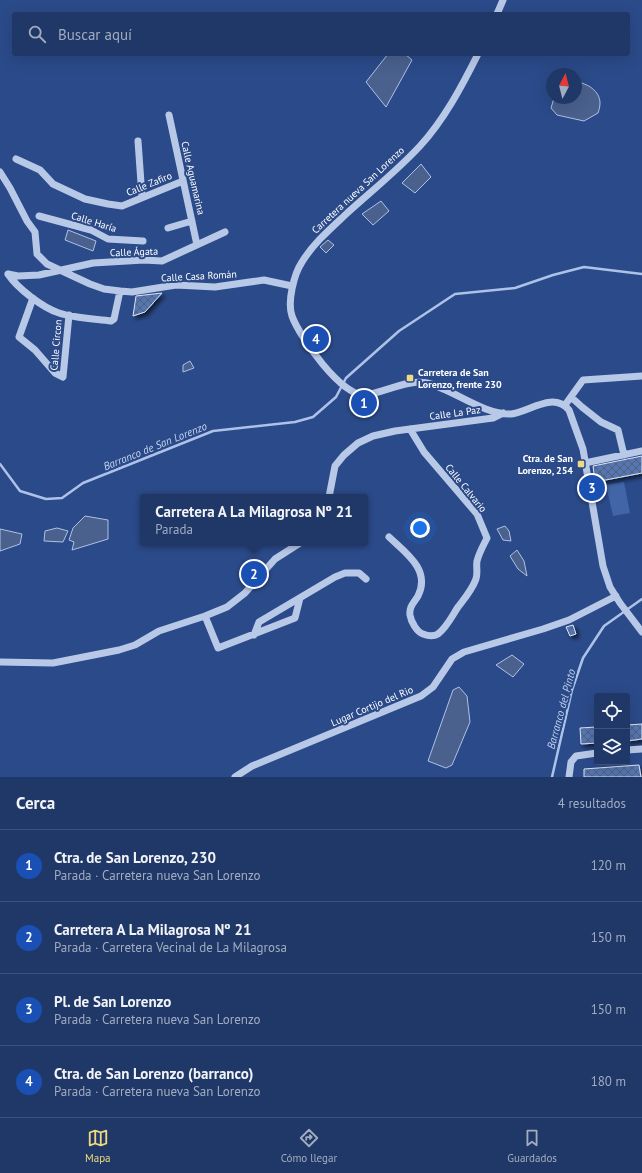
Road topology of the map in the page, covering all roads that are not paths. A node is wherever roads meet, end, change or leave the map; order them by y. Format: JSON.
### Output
{"nodes":[{"id":1,"x":503,"y":0,"type":"edge"},
{"id":2,"x":498,"y":12,"type":"edge"},
{"id":3,"x":477,"y":56,"type":"edge"},
{"id":4,"x":169,"y":115,"type":"dead end"},
{"id":5,"x":138,"y":141,"type":"dead end"},
{"id":6,"x":16,"y":159,"type":"dead end"},
{"id":7,"x":0,"y":172,"type":"edge"},
{"id":8,"x":183,"y":181,"type":"junction"},
{"id":9,"x":142,"y":197,"type":"junction"},
{"id":10,"x":39,"y":216,"type":"dead end"},
{"id":11,"x":192,"y":221,"type":"junction"},
{"id":12,"x":168,"y":228,"type":"dead end"},
{"id":13,"x":225,"y":232,"type":"dead end"},
{"id":14,"x":143,"y":241,"type":"dead end"},
{"id":15,"x":197,"y":245,"type":"junction"},
{"id":16,"x":61,"y":271,"type":"junction"},
{"id":17,"x":292,"y":286,"type":"junction"},
{"id":18,"x":120,"y":291,"type":"junction"},
{"id":19,"x":33,"y":298,"type":"junction"},
{"id":20,"x":69,"y":315,"type":"junction"},
{"id":21,"x":642,"y":376,"type":"edge"},
{"id":22,"x":571,"y":397,"type":"junction"},
{"id":23,"x":564,"y":405,"type":"junction"},
{"id":24,"x":503,"y":413,"type":"junction"},
{"id":25,"x":410,"y":429,"type":"junction"},
{"id":26,"x":642,"y":451,"type":"edge"},
{"id":27,"x":624,"y":455,"type":"junction"},
{"id":28,"x":585,"y":463,"type":"junction"},
{"id":29,"x":329,"y":494,"type":"edge"},
{"id":30,"x":389,"y":536,"type":"dead end"},
{"id":31,"x":295,"y":546,"type":"edge"},
{"id":32,"x":366,"y":579,"type":"dead end"},
{"id":33,"x":616,"y":596,"type":"junction"},
{"id":34,"x":300,"y":598,"type":"junction"},
{"id":35,"x":205,"y":616,"type":"junction"},
{"id":36,"x":642,"y":632,"type":"edge"},
{"id":37,"x":254,"y":635,"type":"junction"},
{"id":38,"x":0,"y":662,"type":"edge"},
{"id":39,"x":642,"y":749,"type":"edge"},
{"id":40,"x":630,"y":750,"type":"edge"},
{"id":41,"x":594,"y":753,"type":"edge"},
{"id":42,"x":235,"y":777,"type":"edge"},
{"id":43,"x":569,"y":777,"type":"edge"}],
"edges":[{"from":1,"to":2,"type":"street"},
{"from":3,"to":17,"type":"street","name":"Carretera nueva San Lorenzo"},
{"from":4,"to":8,"type":"street","name":"Calle Aguamarina"},
{"from":5,"to":9,"type":"street"},
{"from":6,"to":9,"type":"street","name":"Calle Zafiro"},
{"from":7,"to":16,"type":"street","name":"Calle Casa Román"},
{"from":8,"to":9,"type":"street","name":"Calle Zafiro"},
{"from":8,"to":11,"type":"street","name":"Calle Aguamarina"},
{"from":10,"to":14,"type":"street","name":"Calle Haría"},
{"from":11,"to":12,"type":"street"},
{"from":11,"to":15,"type":"street","name":"Calle Aguamarina"},
{"from":13,"to":15,"type":"street","name":"Calle Ágata"},
{"from":15,"to":16,"type":"street","name":"Calle Ágata"},
{"from":16,"to":18,"type":"street","name":"Calle Casa Román"},
{"from":16,"to":19,"type":"street"},
{"from":17,"to":18,"type":"street","name":"Calle Casa Román"},
{"from":17,"to":24,"type":"street","name":"Carretera nueva San Lorenzo"},
{"from":18,"to":20,"type":"street"},
{"from":19,"to":20,"type":"street"},
{"from":19,"to":20,"type":"street","name":"Calle Circon"},
{"from":21,"to":22,"type":"street"},
{"from":22,"to":23,"type":"street"},
{"from":22,"to":27,"type":"street"},
{"from":23,"to":24,"type":"street","name":"Carretera nueva San Lorenzo"},
{"from":23,"to":28,"type":"street"},
{"from":24,"to":25,"type":"street","name":"Calle La Paz"},
{"from":25,"to":29,"type":"street","name":"Calle La Paz"},
{"from":25,"to":30,"type":"street","name":"Calle Calvario"},
{"from":26,"to":27,"type":"street"},
{"from":27,"to":28,"type":"street"},
{"from":28,"to":33,"type":"street"},
{"from":31,"to":35,"type":"street"},
{"from":32,"to":34,"type":"street"},
{"from":33,"to":36,"type":"street"},
{"from":33,"to":42,"type":"street","name":"Lugar Cortijo del Rio"},
{"from":34,"to":37,"type":"street"},
{"from":34,"to":37,"type":"street"},
{"from":35,"to":37,"type":"street"},
{"from":35,"to":38,"type":"street"},
{"from":39,"to":40,"type":"street"},
{"from":41,"to":43,"type":"street"}]}
